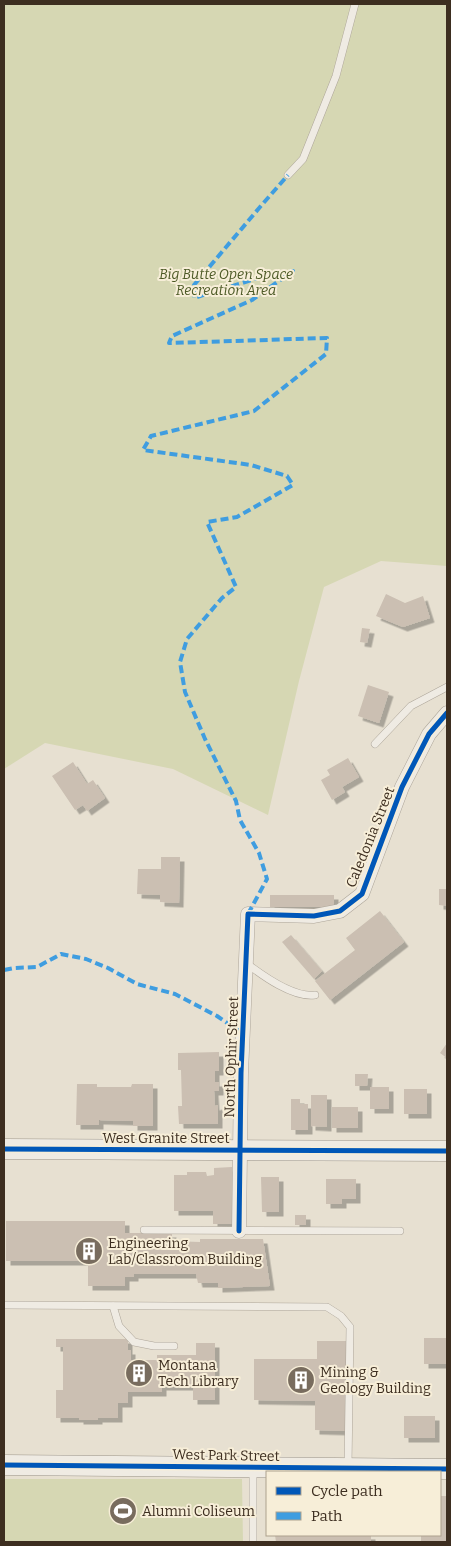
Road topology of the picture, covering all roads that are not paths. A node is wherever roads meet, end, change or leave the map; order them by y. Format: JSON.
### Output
{"nodes":[{"id":1,"x":355,"y":4,"type":"edge"},
{"id":2,"x":288,"y":175,"type":"dead end"},
{"id":3,"x":447,"y":687,"type":"edge"},
{"id":4,"x":447,"y":713,"type":"edge"},
{"id":5,"x":375,"y":744,"type":"dead end"},
{"id":6,"x":248,"y":914,"type":"joint"},
{"id":7,"x":246,"y":963,"type":"junction"},
{"id":8,"x":315,"y":995,"type":"dead end"},
{"id":9,"x":4,"y":1149,"type":"edge"},
{"id":10,"x":240,"y":1150,"type":"junction"},
{"id":11,"x":447,"y":1151,"type":"edge"},
{"id":12,"x":144,"y":1230,"type":"dead end"},
{"id":13,"x":239,"y":1231,"type":"junction"},
{"id":14,"x":400,"y":1231,"type":"dead end"},
{"id":15,"x":4,"y":1305,"type":"edge"},
{"id":16,"x":113,"y":1306,"type":"junction"},
{"id":17,"x":174,"y":1346,"type":"dead end"},
{"id":18,"x":4,"y":1465,"type":"edge"},
{"id":19,"x":252,"y":1467,"type":"junction"},
{"id":20,"x":348,"y":1468,"type":"junction"},
{"id":21,"x":447,"y":1469,"type":"edge"},
{"id":22,"x":253,"y":1542,"type":"edge"}],
"edges":[{"from":1,"to":2,"type":"lane"},
{"from":3,"to":5,"type":"lane"},
{"from":4,"to":6,"type":"street","name":"Caledonia Street"},
{"from":6,"to":7,"type":"street","name":"North Ophir Street"},
{"from":7,"to":8,"type":"lane"},
{"from":7,"to":10,"type":"street","name":"North Ophir Street"},
{"from":9,"to":10,"type":"street","name":"West Granite Street"},
{"from":10,"to":11,"type":"street","name":"West Granite Street"},
{"from":10,"to":13,"type":"street","name":"North Ophir Street"},
{"from":12,"to":13,"type":"lane"},
{"from":13,"to":14,"type":"lane"},
{"from":15,"to":16,"type":"lane"},
{"from":16,"to":17,"type":"lane"},
{"from":16,"to":20,"type":"lane"},
{"from":18,"to":19,"type":"street","name":"West Park Street"},
{"from":19,"to":20,"type":"street","name":"West Park Street"},
{"from":19,"to":22,"type":"lane"},
{"from":20,"to":21,"type":"street","name":"West Park Street"}]}
